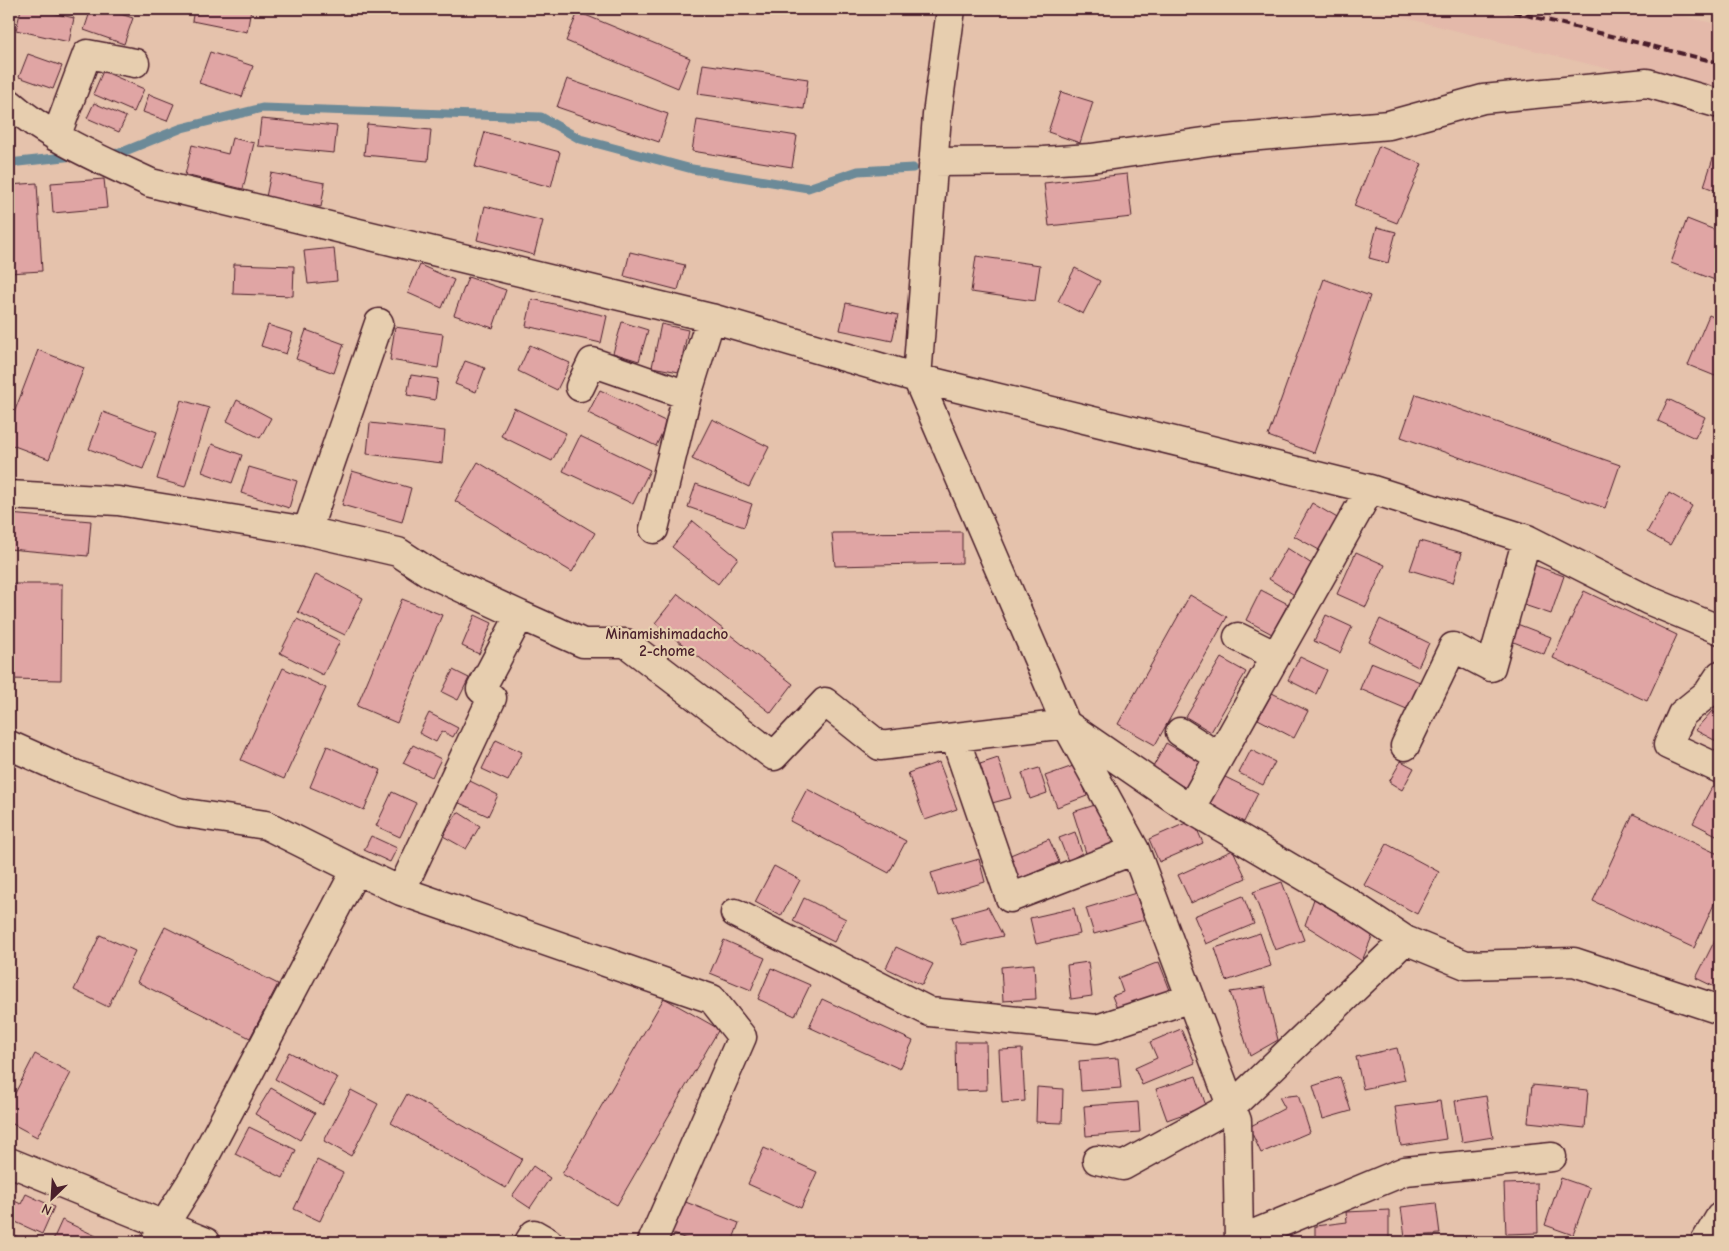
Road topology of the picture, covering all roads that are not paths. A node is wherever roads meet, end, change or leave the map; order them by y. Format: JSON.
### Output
{"nodes":[{"id":1,"x":951,"y":9,"type":"edge"},
{"id":2,"x":135,"y":63,"type":"dead end"},
{"id":3,"x":9,"y":103,"type":"edge"},
{"id":4,"x":1720,"y":104,"type":"edge"},
{"id":5,"x":56,"y":137,"type":"junction"},
{"id":6,"x":933,"y":162,"type":"junction"},
{"id":7,"x":711,"y":318,"type":"junction"},
{"id":8,"x":379,"y":323,"type":"dead end"},
{"id":9,"x":917,"y":378,"type":"junction"},
{"id":10,"x":580,"y":387,"type":"dead end"},
{"id":11,"x":687,"y":394,"type":"junction"},
{"id":12,"x":1370,"y":489,"type":"junction"},
{"id":13,"x":9,"y":495,"type":"edge"},
{"id":14,"x":654,"y":529,"type":"dead end"},
{"id":15,"x":308,"y":531,"type":"junction"},
{"id":16,"x":1526,"y":540,"type":"junction"},
{"id":17,"x":520,"y":615,"type":"junction"},
{"id":18,"x":1720,"y":630,"type":"edge"},
{"id":19,"x":1238,"y":637,"type":"dead end"},
{"id":20,"x":1276,"y":656,"type":"junction"},
{"id":21,"x":1720,"y":675,"type":"edge"},
{"id":22,"x":1066,"y":724,"type":"junction"},
{"id":23,"x":1180,"y":732,"type":"dead end"},
{"id":24,"x":955,"y":738,"type":"junction"},
{"id":25,"x":9,"y":746,"type":"edge"},
{"id":26,"x":1405,"y":746,"type":"dead end"},
{"id":27,"x":1219,"y":757,"type":"junction"},
{"id":28,"x":1720,"y":769,"type":"edge"},
{"id":29,"x":1190,"y":809,"type":"junction"},
{"id":30,"x":1135,"y":850,"type":"junction"},
{"id":31,"x":356,"y":870,"type":"junction"},
{"id":32,"x":401,"y":891,"type":"junction"},
{"id":33,"x":735,"y":913,"type":"dead end"},
{"id":34,"x":1405,"y":940,"type":"junction"},
{"id":35,"x":1191,"y":998,"type":"junction"},
{"id":36,"x":1720,"y":1010,"type":"edge"},
{"id":37,"x":1232,"y":1106,"type":"junction"},
{"id":38,"x":1552,"y":1157,"type":"dead end"},
{"id":39,"x":1097,"y":1160,"type":"dead end"},
{"id":40,"x":9,"y":1162,"type":"edge"},
{"id":41,"x":1720,"y":1217,"type":"edge"},
{"id":42,"x":160,"y":1233,"type":"edge"},
{"id":43,"x":1239,"y":1241,"type":"edge"},
{"id":44,"x":206,"y":1242,"type":"edge"},
{"id":45,"x":529,"y":1242,"type":"edge"},
{"id":46,"x":548,"y":1242,"type":"edge"},
{"id":47,"x":652,"y":1242,"type":"edge"},
{"id":48,"x":1705,"y":1242,"type":"edge"}],
"edges":[{"from":1,"to":6,"type":"street"},
{"from":2,"to":5,"type":"street"},
{"from":3,"to":5,"type":"street"},
{"from":4,"to":6,"type":"street"},
{"from":5,"to":7,"type":"street"},
{"from":6,"to":9,"type":"street"},
{"from":7,"to":9,"type":"street"},
{"from":7,"to":11,"type":"street"},
{"from":8,"to":15,"type":"street"},
{"from":9,"to":12,"type":"street"},
{"from":9,"to":22,"type":"street"},
{"from":10,"to":11,"type":"street"},
{"from":11,"to":14,"type":"street"},
{"from":12,"to":16,"type":"street"},
{"from":12,"to":20,"type":"street"},
{"from":13,"to":15,"type":"street"},
{"from":15,"to":17,"type":"street"},
{"from":16,"to":18,"type":"street"},
{"from":16,"to":26,"type":"street"},
{"from":17,"to":24,"type":"street"},
{"from":17,"to":32,"type":"street"},
{"from":19,"to":20,"type":"street"},
{"from":20,"to":27,"type":"street"},
{"from":21,"to":28,"type":"street"},
{"from":22,"to":24,"type":"street"},
{"from":22,"to":29,"type":"street"},
{"from":22,"to":30,"type":"street"},
{"from":23,"to":27,"type":"street"},
{"from":24,"to":30,"type":"street"},
{"from":25,"to":31,"type":"street"},
{"from":27,"to":29,"type":"street"},
{"from":29,"to":34,"type":"street"},
{"from":30,"to":35,"type":"street"},
{"from":31,"to":32,"type":"street"},
{"from":31,"to":42,"type":"street"},
{"from":32,"to":47,"type":"street"},
{"from":33,"to":35,"type":"street"},
{"from":34,"to":36,"type":"street"},
{"from":34,"to":37,"type":"street"},
{"from":35,"to":37,"type":"street"},
{"from":37,"to":39,"type":"street"},
{"from":37,"to":43,"type":"street"},
{"from":38,"to":43,"type":"street"},
{"from":40,"to":42,"type":"street"},
{"from":41,"to":48,"type":"street"},
{"from":42,"to":44,"type":"street"},
{"from":45,"to":46,"type":"street"}]}
